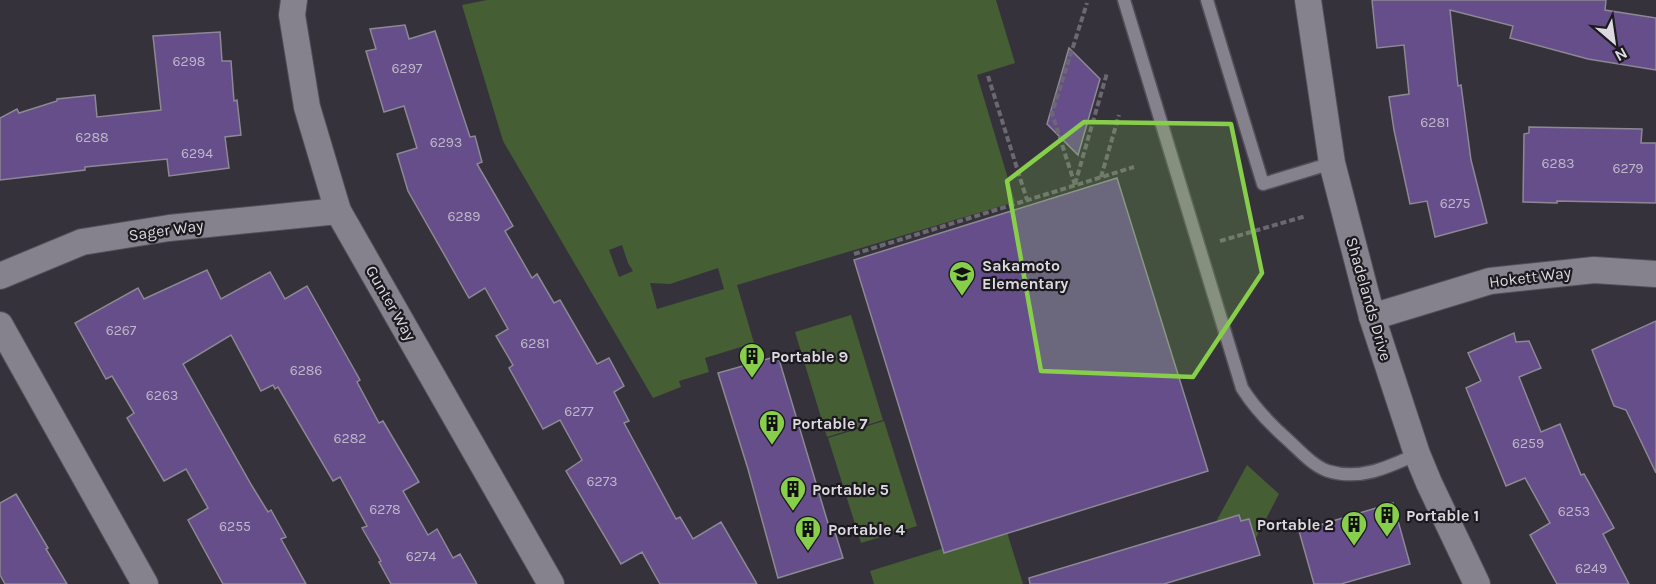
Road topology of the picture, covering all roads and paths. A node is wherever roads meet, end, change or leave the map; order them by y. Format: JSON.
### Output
{"nodes":[{"id":1,"x":294,"y":0,"type":"edge"},
{"id":2,"x":1124,"y":0,"type":"edge"},
{"id":3,"x":1207,"y":0,"type":"edge"},
{"id":4,"x":1308,"y":0,"type":"edge"},
{"id":5,"x":1087,"y":3,"type":"dead end"},
{"id":6,"x":1107,"y":73,"type":"dead end"},
{"id":7,"x":988,"y":76,"type":"dead end"},
{"id":8,"x":1119,"y":115,"type":"dead end"},
{"id":9,"x":1332,"y":163,"type":"junction"},
{"id":10,"x":1134,"y":167,"type":"dead end"},
{"id":11,"x":1101,"y":177,"type":"junction"},
{"id":12,"x":1075,"y":185,"type":"junction"},
{"id":13,"x":1027,"y":200,"type":"junction"},
{"id":14,"x":338,"y":211,"type":"junction"},
{"id":15,"x":1306,"y":216,"type":"dead end"},
{"id":16,"x":1220,"y":242,"type":"dead end"},
{"id":17,"x":854,"y":254,"type":"dead end"},
{"id":18,"x":1656,"y":274,"type":"edge"},
{"id":19,"x":0,"y":276,"type":"edge"},
{"id":20,"x":1372,"y":317,"type":"junction"},
{"id":21,"x":0,"y":325,"type":"edge"},
{"id":22,"x":1417,"y":454,"type":"junction"},
{"id":23,"x":145,"y":584,"type":"edge"},
{"id":24,"x":551,"y":584,"type":"edge"},
{"id":25,"x":1477,"y":584,"type":"edge"}],
"edges":[{"from":1,"to":14,"type":"street","name":"Gunter Way"},
{"from":2,"to":22,"type":"lane"},
{"from":3,"to":9,"type":"lane"},
{"from":4,"to":9,"type":"street","name":"Shadelands Drive"},
{"from":5,"to":12,"type":"path"},
{"from":6,"to":12,"type":"path"},
{"from":7,"to":13,"type":"path"},
{"from":8,"to":11,"type":"path"},
{"from":9,"to":20,"type":"street","name":"Shadelands Drive"},
{"from":10,"to":11,"type":"path"},
{"from":11,"to":12,"type":"path"},
{"from":12,"to":13,"type":"path"},
{"from":13,"to":17,"type":"path"},
{"from":14,"to":19,"type":"street","name":"Sager Way"},
{"from":14,"to":24,"type":"street","name":"Gunter Way"},
{"from":15,"to":16,"type":"path"},
{"from":18,"to":20,"type":"street","name":"Hokett Way"},
{"from":20,"to":22,"type":"street","name":"Shadelands Drive"},
{"from":21,"to":23,"type":"street"},
{"from":22,"to":25,"type":"street","name":"Shadelands Drive"}]}
